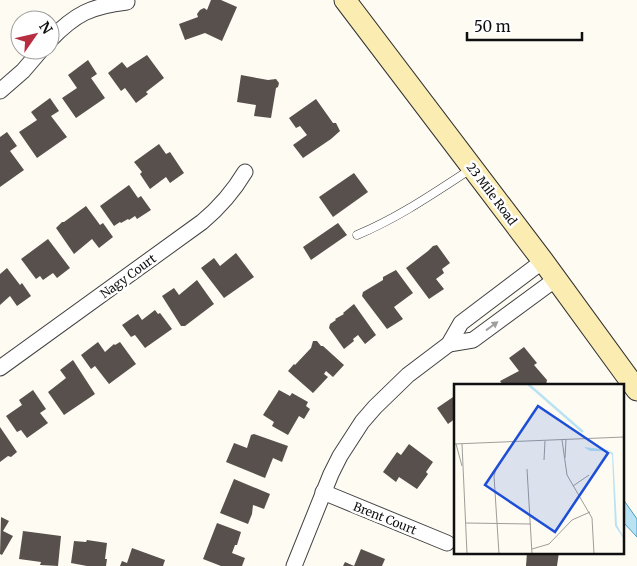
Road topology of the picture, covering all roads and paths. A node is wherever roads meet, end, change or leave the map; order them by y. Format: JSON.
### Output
{"nodes":[{"id":1,"x":345,"y":0,"type":"edge"},
{"id":2,"x":127,"y":2,"type":"dead end"},
{"id":3,"x":60,"y":31,"type":"edge"},
{"id":4,"x":33,"y":60,"type":"edge"},
{"id":5,"x":0,"y":91,"type":"edge"},
{"id":6,"x":473,"y":168,"type":"junction"},
{"id":7,"x":245,"y":172,"type":"dead end"},
{"id":8,"x":357,"y":235,"type":"dead end"},
{"id":9,"x":543,"y":260,"type":"junction"},
{"id":10,"x":556,"y":279,"type":"junction"},
{"id":11,"x":449,"y":344,"type":"junction"},
{"id":12,"x":0,"y":368,"type":"edge"},
{"id":13,"x":637,"y":390,"type":"edge"},
{"id":14,"x":323,"y":492,"type":"junction"},
{"id":15,"x":447,"y":542,"type":"dead end"},
{"id":16,"x":294,"y":566,"type":"edge"}],
"edges":[{"from":1,"to":6,"type":"main road","name":"23 Mile Road"},
{"from":2,"to":3,"type":"street"},
{"from":4,"to":5,"type":"street"},
{"from":6,"to":8,"type":"lane"},
{"from":6,"to":9,"type":"main road","name":"23 Mile Road"},
{"from":7,"to":12,"type":"street","name":"Nagy Court"},
{"from":9,"to":10,"type":"main road","name":"23 Mile Road"},
{"from":9,"to":11,"type":"street"},
{"from":11,"to":10,"type":"street","one_way":true},
{"from":10,"to":13,"type":"main road","name":"23 Mile Road"},
{"from":11,"to":14,"type":"street"},
{"from":14,"to":15,"type":"street","name":"Brent Court"},
{"from":14,"to":16,"type":"street"}]}
